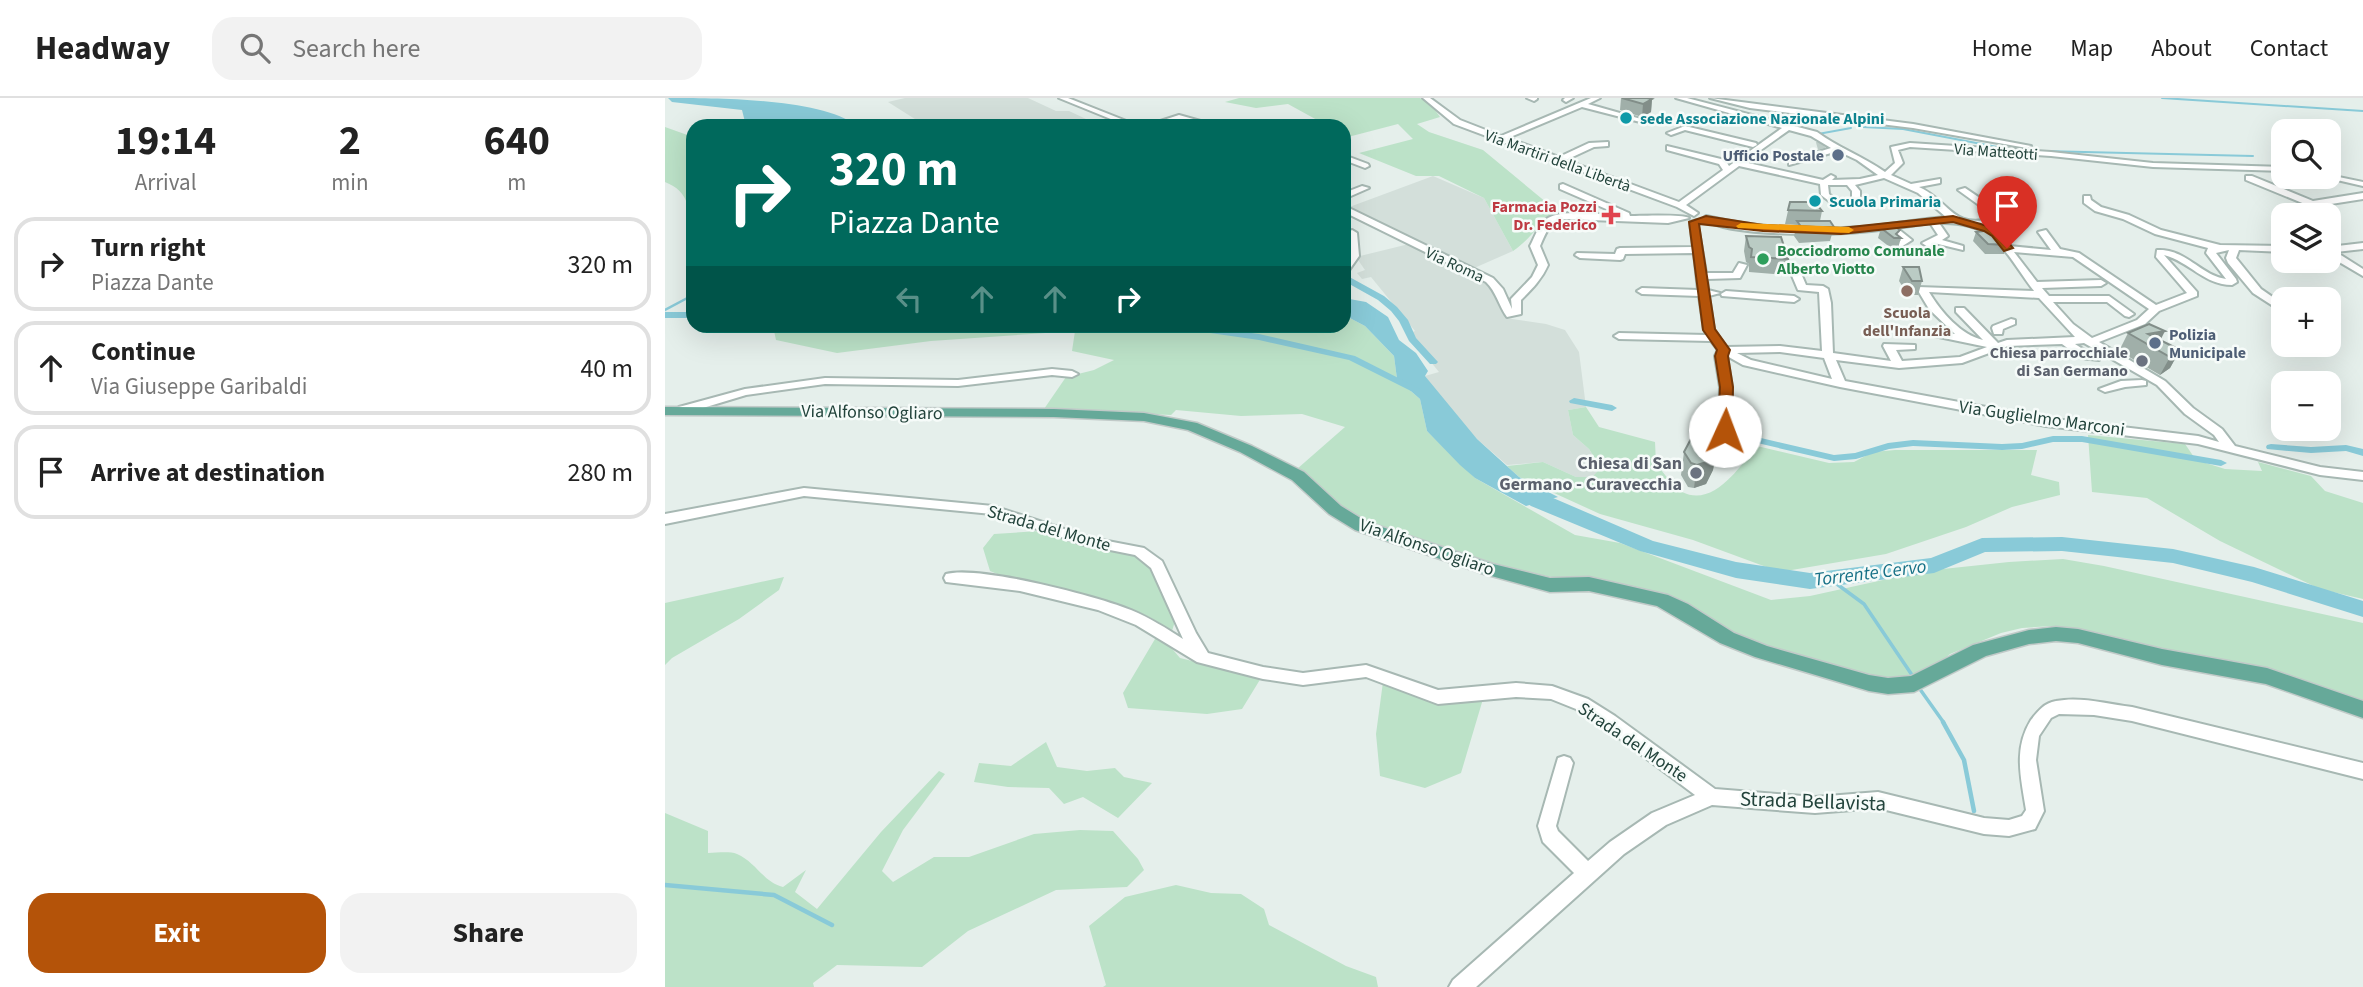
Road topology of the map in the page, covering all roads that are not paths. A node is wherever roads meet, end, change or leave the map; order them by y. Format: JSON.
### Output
{"nodes":[{"id":1,"x":1426,"y":98,"type":"edge"},
{"id":2,"x":1597,"y":98,"type":"edge"},
{"id":3,"x":1679,"y":98,"type":"edge"},
{"id":4,"x":1713,"y":98,"type":"edge"},
{"id":5,"x":1739,"y":98,"type":"edge"},
{"id":6,"x":1067,"y":99,"type":"edge"},
{"id":7,"x":1582,"y":106,"type":"junction"},
{"id":8,"x":1753,"y":106,"type":"junction"},
{"id":9,"x":1474,"y":116,"type":"dead end"},
{"id":10,"x":1117,"y":119,"type":"edge"},
{"id":11,"x":1644,"y":121,"type":"dead end"},
{"id":12,"x":1457,"y":122,"type":"junction"},
{"id":13,"x":1772,"y":122,"type":"junction"},
{"id":14,"x":1788,"y":127,"type":"junction"},
{"id":15,"x":1671,"y":132,"type":"dead end"},
{"id":16,"x":1500,"y":139,"type":"junction"},
{"id":17,"x":1605,"y":144,"type":"dead end"},
{"id":18,"x":1758,"y":144,"type":"junction"},
{"id":19,"x":1823,"y":145,"type":"junction"},
{"id":20,"x":1670,"y":148,"type":"dead end"},
{"id":21,"x":1838,"y":148,"type":"junction"},
{"id":22,"x":1805,"y":152,"type":"dead end"},
{"id":23,"x":2051,"y":154,"type":"junction"},
{"id":24,"x":1725,"y":156,"type":"junction"},
{"id":25,"x":1351,"y":160,"type":"edge"},
{"id":26,"x":1558,"y":161,"type":"junction"},
{"id":27,"x":1737,"y":163,"type":"junction"},
{"id":28,"x":1792,"y":163,"type":"dead end"},
{"id":29,"x":1365,"y":166,"type":"dead end"},
{"id":30,"x":2271,"y":169,"type":"edge"},
{"id":31,"x":1728,"y":171,"type":"junction"},
{"id":32,"x":1833,"y":176,"type":"dead end"},
{"id":33,"x":1885,"y":176,"type":"junction"},
{"id":34,"x":2249,"y":178,"type":"dead end"},
{"id":35,"x":1937,"y":181,"type":"dead end"},
{"id":36,"x":2341,"y":181,"type":"edge"},
{"id":37,"x":1824,"y":183,"type":"junction"},
{"id":38,"x":1850,"y":184,"type":"junction"},
{"id":39,"x":2363,"y":184,"type":"edge"},
{"id":40,"x":2341,"y":185,"type":"edge"},
{"id":41,"x":1563,"y":187,"type":"dead end"},
{"id":42,"x":1364,"y":188,"type":"dead end"},
{"id":43,"x":1962,"y":190,"type":"dead end"},
{"id":44,"x":1914,"y":191,"type":"junction"},
{"id":45,"x":1351,"y":192,"type":"edge"},
{"id":46,"x":2363,"y":196,"type":"edge"},
{"id":47,"x":2087,"y":198,"type":"dead end"},
{"id":48,"x":1679,"y":205,"type":"junction"},
{"id":49,"x":1351,"y":213,"type":"edge"},
{"id":50,"x":1895,"y":214,"type":"dead end"},
{"id":51,"x":1691,"y":218,"type":"junction"},
{"id":52,"x":1634,"y":219,"type":"junction"},
{"id":53,"x":1953,"y":219,"type":"junction"},
{"id":54,"x":1933,"y":221,"type":"junction"},
{"id":55,"x":1914,"y":224,"type":"junction"},
{"id":56,"x":1890,"y":227,"type":"junction"},
{"id":57,"x":1984,"y":227,"type":"junction"},
{"id":58,"x":1381,"y":228,"type":"junction"},
{"id":59,"x":2043,"y":232,"type":"dead end"},
{"id":60,"x":1351,"y":233,"type":"edge"},
{"id":61,"x":1919,"y":237,"type":"dead end"},
{"id":62,"x":1901,"y":244,"type":"edge"},
{"id":63,"x":2363,"y":246,"type":"edge"},
{"id":64,"x":2217,"y":247,"type":"junction"},
{"id":65,"x":2235,"y":247,"type":"junction"},
{"id":66,"x":1960,"y":248,"type":"dead end"},
{"id":67,"x":2007,"y":248,"type":"junction"},
{"id":68,"x":2271,"y":248,"type":"edge"},
{"id":69,"x":2341,"y":249,"type":"edge"},
{"id":70,"x":1698,"y":250,"type":"junction"},
{"id":71,"x":2058,"y":253,"type":"junction"},
{"id":72,"x":1580,"y":256,"type":"dead end"},
{"id":73,"x":2341,"y":259,"type":"edge"},
{"id":74,"x":1742,"y":265,"type":"dead end"},
{"id":75,"x":1795,"y":271,"type":"dead end"},
{"id":76,"x":2363,"y":273,"type":"edge"},
{"id":77,"x":1702,"y":276,"type":"junction"},
{"id":78,"x":2101,"y":283,"type":"dead end"},
{"id":79,"x":2036,"y":285,"type":"junction"},
{"id":80,"x":1642,"y":290,"type":"dead end"},
{"id":81,"x":1709,"y":293,"type":"junction"},
{"id":82,"x":1726,"y":294,"type":"dead end"},
{"id":83,"x":2046,"y":297,"type":"junction"},
{"id":84,"x":1794,"y":299,"type":"dead end"},
{"id":85,"x":2271,"y":301,"type":"edge"},
{"id":86,"x":2155,"y":309,"type":"junction"},
{"id":87,"x":1960,"y":310,"type":"dead end"},
{"id":88,"x":2129,"y":314,"type":"dead end"},
{"id":89,"x":2011,"y":322,"type":"dead end"},
{"id":90,"x":1938,"y":334,"type":"dead end"},
{"id":91,"x":1619,"y":336,"type":"dead end"},
{"id":92,"x":1714,"y":338,"type":"junction"},
{"id":93,"x":1965,"y":338,"type":"junction"},
{"id":94,"x":2001,"y":341,"type":"junction"},
{"id":95,"x":2087,"y":341,"type":"junction"},
{"id":96,"x":2066,"y":342,"type":"junction"},
{"id":97,"x":1911,"y":347,"type":"dead end"},
{"id":98,"x":1723,"y":350,"type":"junction"},
{"id":99,"x":1828,"y":354,"type":"junction"},
{"id":100,"x":2095,"y":358,"type":"dead end"},
{"id":101,"x":1899,"y":365,"type":"junction"},
{"id":102,"x":1072,"y":374,"type":"dead end"},
{"id":103,"x":2151,"y":382,"type":"junction"},
{"id":104,"x":1840,"y":384,"type":"junction"},
{"id":105,"x":2105,"y":389,"type":"dead end"},
{"id":106,"x":672,"y":412,"type":"edge"},
{"id":107,"x":1725,"y":431,"type":"dead end"},
{"id":108,"x":2229,"y":446,"type":"junction"},
{"id":109,"x":2363,"y":476,"type":"edge"},
{"id":110,"x":665,"y":519,"type":"edge"},
{"id":111,"x":951,"y":579,"type":"dead end"},
{"id":112,"x":1203,"y":658,"type":"junction"},
{"id":113,"x":2363,"y":710,"type":"edge"},
{"id":114,"x":1564,"y":763,"type":"dead end"},
{"id":115,"x":2363,"y":771,"type":"edge"},
{"id":116,"x":1711,"y":797,"type":"junction"},
{"id":117,"x":1588,"y":874,"type":"junction"},
{"id":118,"x":1460,"y":987,"type":"edge"}],
"edges":[{"from":1,"to":12,"type":"street","name":"Via Martiri della Libertà"},
{"from":2,"to":7,"type":"street"},
{"from":3,"to":13,"type":"street"},
{"from":4,"to":8,"type":"street"},
{"from":5,"to":8,"type":"street"},
{"from":6,"to":10,"type":"street"},
{"from":7,"to":11,"type":"street"},
{"from":7,"to":16,"type":"street"},
{"from":8,"to":13,"type":"street"},
{"from":8,"to":23,"type":"street"},
{"from":9,"to":12,"type":"street"},
{"from":12,"to":16,"type":"street","name":"Via Martiri della Libertà"},
{"from":13,"to":14,"type":"street"},
{"from":14,"to":18,"type":"street"},
{"from":14,"to":19,"type":"street"},
{"from":15,"to":18,"type":"street"},
{"from":16,"to":26,"type":"street","name":"Via Martiri della Libertà"},
{"from":17,"to":26,"type":"street"},
{"from":18,"to":24,"type":"street"},
{"from":18,"to":27,"type":"street"},
{"from":19,"to":21,"type":"street"},
{"from":19,"to":22,"type":"street"},
{"from":20,"to":24,"type":"street"},
{"from":21,"to":28,"type":"street"},
{"from":21,"to":33,"type":"street"},
{"from":23,"to":30,"type":"street","name":"Via Matteotti"},
{"from":23,"to":33,"type":"street","name":"Via Matteotti"},
{"from":24,"to":31,"type":"street"},
{"from":25,"to":29,"type":"street"},
{"from":26,"to":48,"type":"street","name":"Via Martiri della Libertà"},
{"from":27,"to":31,"type":"street"},
{"from":27,"to":37,"type":"street"},
{"from":31,"to":48,"type":"street"},
{"from":32,"to":37,"type":"street"},
{"from":33,"to":38,"type":"street"},
{"from":33,"to":44,"type":"street"},
{"from":34,"to":46,"type":"street"},
{"from":35,"to":44,"type":"street"},
{"from":36,"to":39,"type":"street"},
{"from":37,"to":38,"type":"street"},
{"from":37,"to":38,"type":"street"},
{"from":40,"to":46,"type":"street"},
{"from":41,"to":52,"type":"street"},
{"from":42,"to":45,"type":"street"},
{"from":43,"to":57,"type":"street"},
{"from":44,"to":53,"type":"street"},
{"from":47,"to":64,"type":"street"},
{"from":48,"to":51,"type":"street","name":"Via Martiri della Libertà"},
{"from":49,"to":58,"type":"street","name":"Via Roma"},
{"from":50,"to":55,"type":"street"},
{"from":51,"to":52,"type":"street","name":"Via Roma"},
{"from":51,"to":56,"type":"street","name":"Via Roma"},
{"from":51,"to":70,"type":"street"},
{"from":52,"to":58,"type":"street","name":"Via Roma"},
{"from":53,"to":54,"type":"street"},
{"from":53,"to":57,"type":"street"},
{"from":54,"to":55,"type":"street"},
{"from":54,"to":66,"type":"street"},
{"from":55,"to":56,"type":"street"},
{"from":55,"to":61,"type":"street"},
{"from":56,"to":62,"type":"street"},
{"from":57,"to":67,"type":"street"},
{"from":58,"to":60,"type":"street"},
{"from":59,"to":71,"type":"street"},
{"from":63,"to":69,"type":"street"},
{"from":64,"to":65,"type":"street"},
{"from":64,"to":86,"type":"street"},
{"from":65,"to":68,"type":"street"},
{"from":65,"to":85,"type":"street"},
{"from":67,"to":71,"type":"street"},
{"from":67,"to":79,"type":"street"},
{"from":70,"to":72,"type":"street"},
{"from":70,"to":77,"type":"street"},
{"from":71,"to":86,"type":"street"},
{"from":73,"to":76,"type":"street"},
{"from":74,"to":77,"type":"street"},
{"from":75,"to":99,"type":"street"},
{"from":77,"to":81,"type":"street"},
{"from":78,"to":79,"type":"street"},
{"from":79,"to":83,"type":"street"},
{"from":80,"to":81,"type":"street"},
{"from":81,"to":92,"type":"street"},
{"from":82,"to":84,"type":"street"},
{"from":83,"to":88,"type":"street"},
{"from":83,"to":93,"type":"street"},
{"from":83,"to":95,"type":"street"},
{"from":86,"to":95,"type":"street"},
{"from":87,"to":94,"type":"street"},
{"from":89,"to":94,"type":"street"},
{"from":90,"to":93,"type":"street"},
{"from":91,"to":92,"type":"street"},
{"from":92,"to":98,"type":"street"},
{"from":93,"to":94,"type":"street"},
{"from":94,"to":96,"type":"street"},
{"from":94,"to":101,"type":"street"},
{"from":95,"to":96,"type":"street"},
{"from":95,"to":103,"type":"street"},
{"from":96,"to":100,"type":"street"},
{"from":97,"to":101,"type":"street"},
{"from":98,"to":99,"type":"street"},
{"from":98,"to":104,"type":"street","name":"Via Guglielmo Marconi"},
{"from":98,"to":107,"type":"street"},
{"from":99,"to":101,"type":"street"},
{"from":99,"to":104,"type":"street"},
{"from":102,"to":106,"type":"street"},
{"from":103,"to":105,"type":"street"},
{"from":103,"to":108,"type":"street"},
{"from":104,"to":108,"type":"street","name":"Via Guglielmo Marconi"},
{"from":106,"to":113,"type":"main road","name":"Via Alfonso Ogliaro"},
{"from":108,"to":109,"type":"street","name":"Via Guglielmo Marconi"},
{"from":110,"to":112,"type":"street","name":"Strada del Monte"},
{"from":111,"to":112,"type":"street"},
{"from":112,"to":116,"type":"street","name":"Strada del Monte"},
{"from":114,"to":117,"type":"street"},
{"from":115,"to":116,"type":"street","name":"Strada Bellavista"},
{"from":116,"to":117,"type":"street","name":"Strada Bellavista"},
{"from":117,"to":118,"type":"street","name":"Strada Bellavista"}]}
